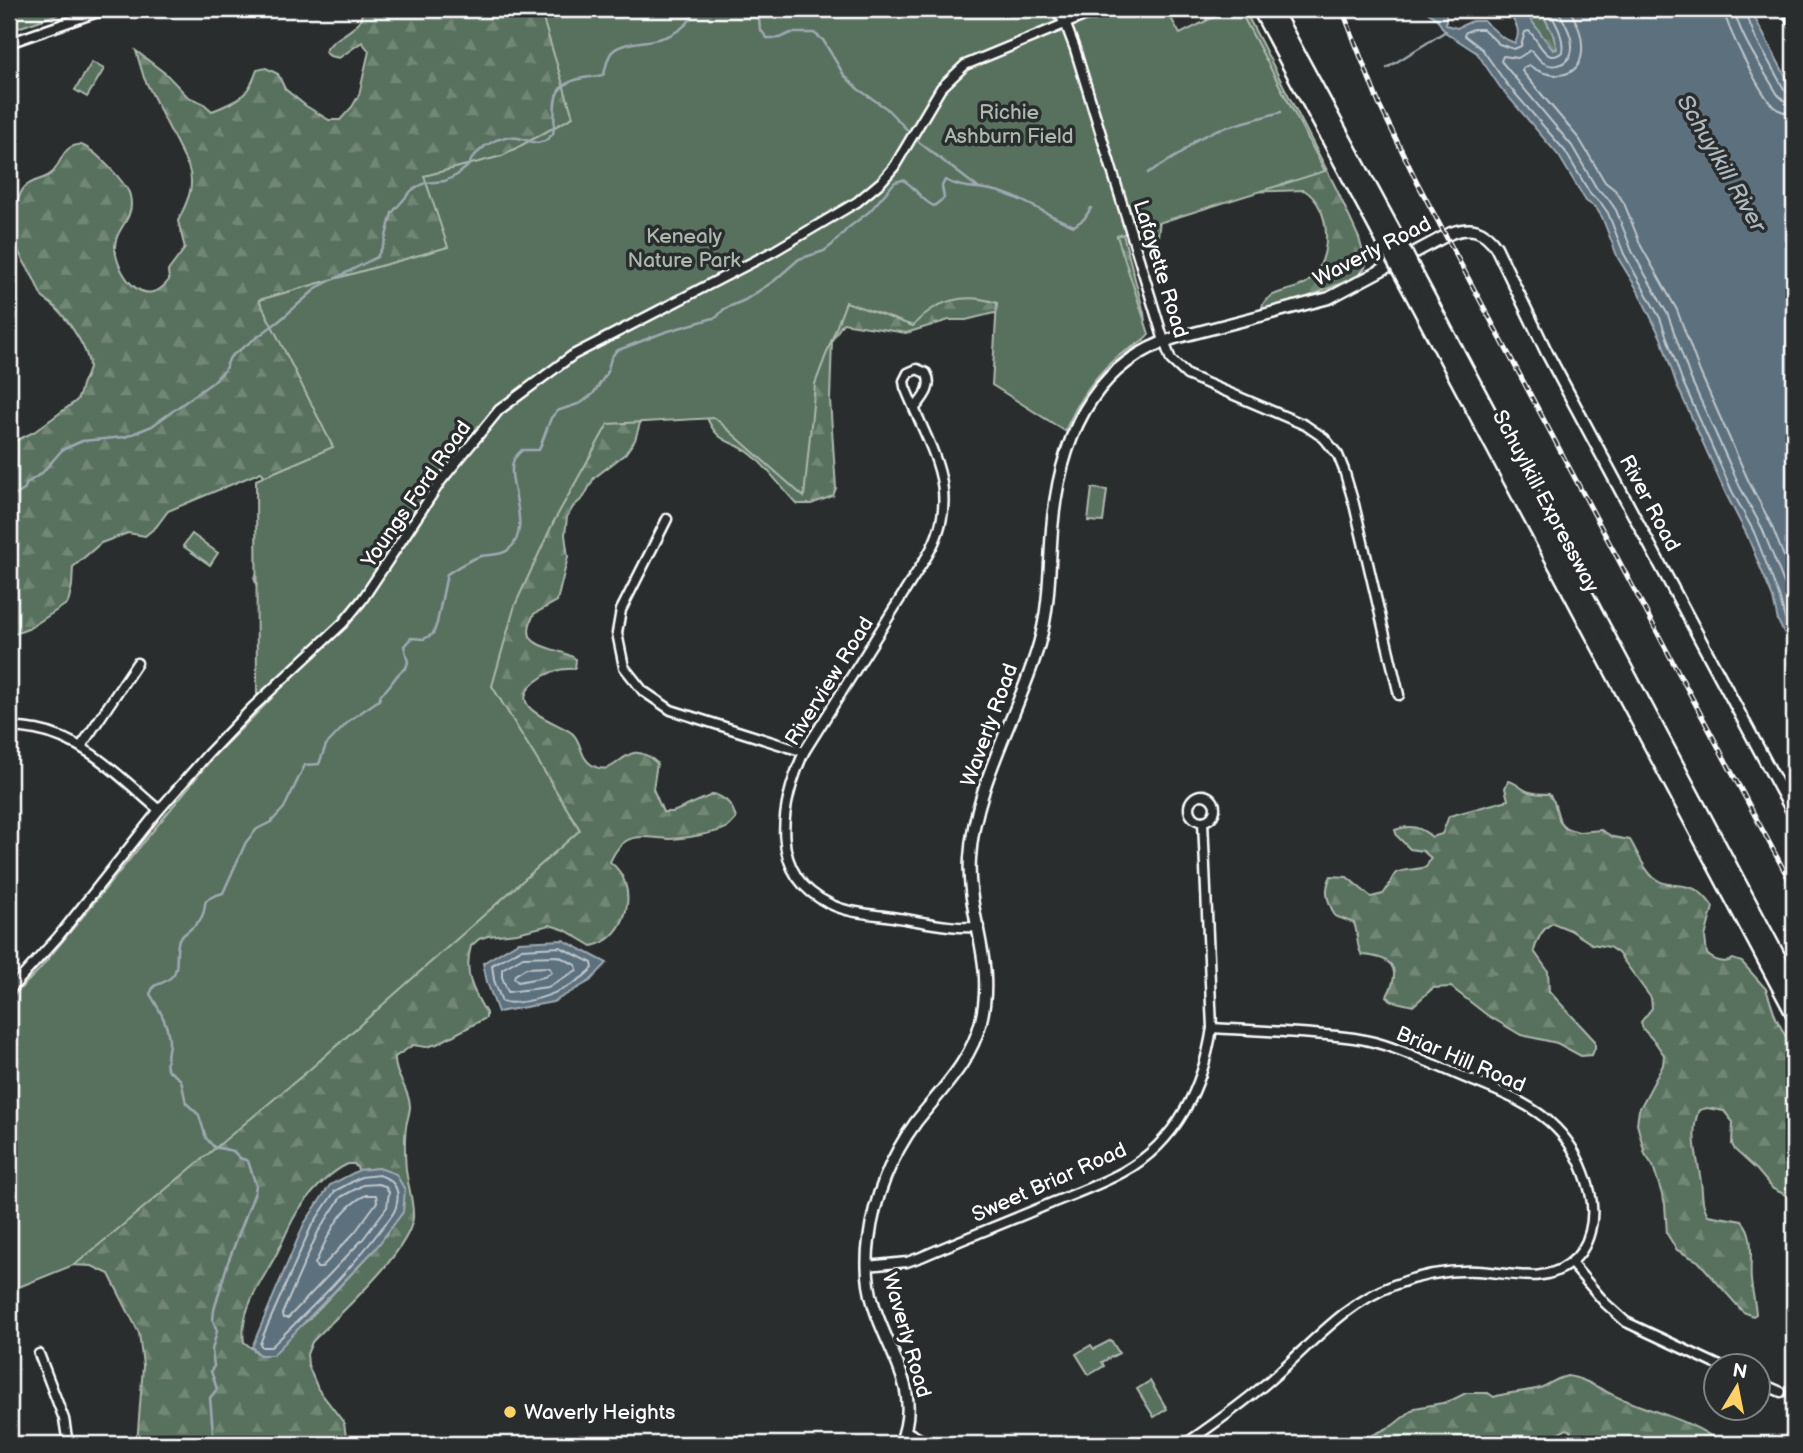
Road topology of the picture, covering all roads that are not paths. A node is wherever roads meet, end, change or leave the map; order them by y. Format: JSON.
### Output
{"nodes":[{"id":1,"x":106,"y":9,"type":"edge"},
{"id":2,"x":1056,"y":9,"type":"edge"},
{"id":3,"x":1101,"y":9,"type":"edge"},
{"id":4,"x":1260,"y":9,"type":"edge"},
{"id":5,"x":1273,"y":9,"type":"edge"},
{"id":6,"x":1066,"y":25,"type":"junction"},
{"id":7,"x":9,"y":43,"type":"edge"},
{"id":8,"x":1289,"y":52,"type":"junction"},
{"id":9,"x":1460,"y":230,"type":"joint"},
{"id":10,"x":1412,"y":280,"type":"junction"},
{"id":11,"x":1164,"y":341,"type":"junction"},
{"id":12,"x":915,"y":408,"type":"junction"},
{"id":13,"x":667,"y":519,"type":"dead end"},
{"id":14,"x":137,"y":663,"type":"dead end"},
{"id":15,"x":1399,"y":695,"type":"dead end"},
{"id":16,"x":9,"y":729,"type":"edge"},
{"id":17,"x":82,"y":746,"type":"junction"},
{"id":18,"x":804,"y":752,"type":"junction"},
{"id":19,"x":159,"y":810,"type":"junction"},
{"id":20,"x":1794,"y":815,"type":"edge"},
{"id":21,"x":1203,"y":821,"type":"dead end"},
{"id":22,"x":979,"y":927,"type":"junction"},
{"id":23,"x":1794,"y":988,"type":"edge"},
{"id":24,"x":9,"y":992,"type":"edge"},
{"id":25,"x":1794,"y":1014,"type":"edge"},
{"id":26,"x":1212,"y":1028,"type":"junction"},
{"id":27,"x":1571,"y":1263,"type":"junction"},
{"id":28,"x":867,"y":1266,"type":"junction"},
{"id":29,"x":39,"y":1354,"type":"dead end"},
{"id":30,"x":1702,"y":1358,"type":"edge"},
{"id":31,"x":1772,"y":1388,"type":"edge"},
{"id":32,"x":1781,"y":1392,"type":"dead end"},
{"id":33,"x":906,"y":1431,"type":"junction"},
{"id":34,"x":68,"y":1444,"type":"edge"},
{"id":35,"x":900,"y":1444,"type":"edge"},
{"id":36,"x":929,"y":1444,"type":"edge"},
{"id":37,"x":1185,"y":1444,"type":"edge"}],
"edges":[{"from":1,"to":7,"type":"street"},
{"from":2,"to":6,"type":"street","name":"Lafayette Road"},
{"from":3,"to":6,"type":"street","name":"Youngs Ford Road"},
{"from":4,"to":8,"type":"highway","name":"Schuylkill Expressway"},
{"from":5,"to":8,"type":"highway","name":"Schuylkill Expressway"},
{"from":6,"to":11,"type":"street","name":"Lafayette Road"},
{"from":6,"to":19,"type":"street","name":"Youngs Ford Road"},
{"from":8,"to":10,"type":"highway","name":"Schuylkill Expressway","bridge":true},
{"from":9,"to":11,"type":"street","name":"Waverly Road"},
{"from":9,"to":20,"type":"street","name":"River Road"},
{"from":10,"to":23,"type":"highway","name":"Schuylkill Expressway"},
{"from":10,"to":25,"type":"highway","name":"Schuylkill Expressway"},
{"from":11,"to":15,"type":"street","name":"Lafayette Road"},
{"from":11,"to":22,"type":"street","name":"Waverly Road"},
{"from":12,"to":12,"type":"street","name":"Riverview Road"},
{"from":12,"to":18,"type":"street","name":"Riverview Road"},
{"from":13,"to":18,"type":"street"},
{"from":14,"to":17,"type":"street"},
{"from":16,"to":17,"type":"street"},
{"from":17,"to":19,"type":"street"},
{"from":18,"to":22,"type":"street","name":"Riverview Road"},
{"from":19,"to":24,"type":"street","name":"Youngs Ford Road"},
{"from":21,"to":26,"type":"street","name":"Sweet Briar Road"},
{"from":22,"to":28,"type":"street","name":"Waverly Road"},
{"from":26,"to":27,"type":"street","name":"Briar Hill Road"},
{"from":26,"to":28,"type":"street","name":"Sweet Briar Road"},
{"from":27,"to":30,"type":"street"},
{"from":27,"to":37,"type":"street"},
{"from":28,"to":33,"type":"street","name":"Waverly Road"},
{"from":29,"to":34,"type":"street"},
{"from":31,"to":32,"type":"street"},
{"from":33,"to":35,"type":"street","name":"Waverly Road"},
{"from":33,"to":36,"type":"street"}]}
